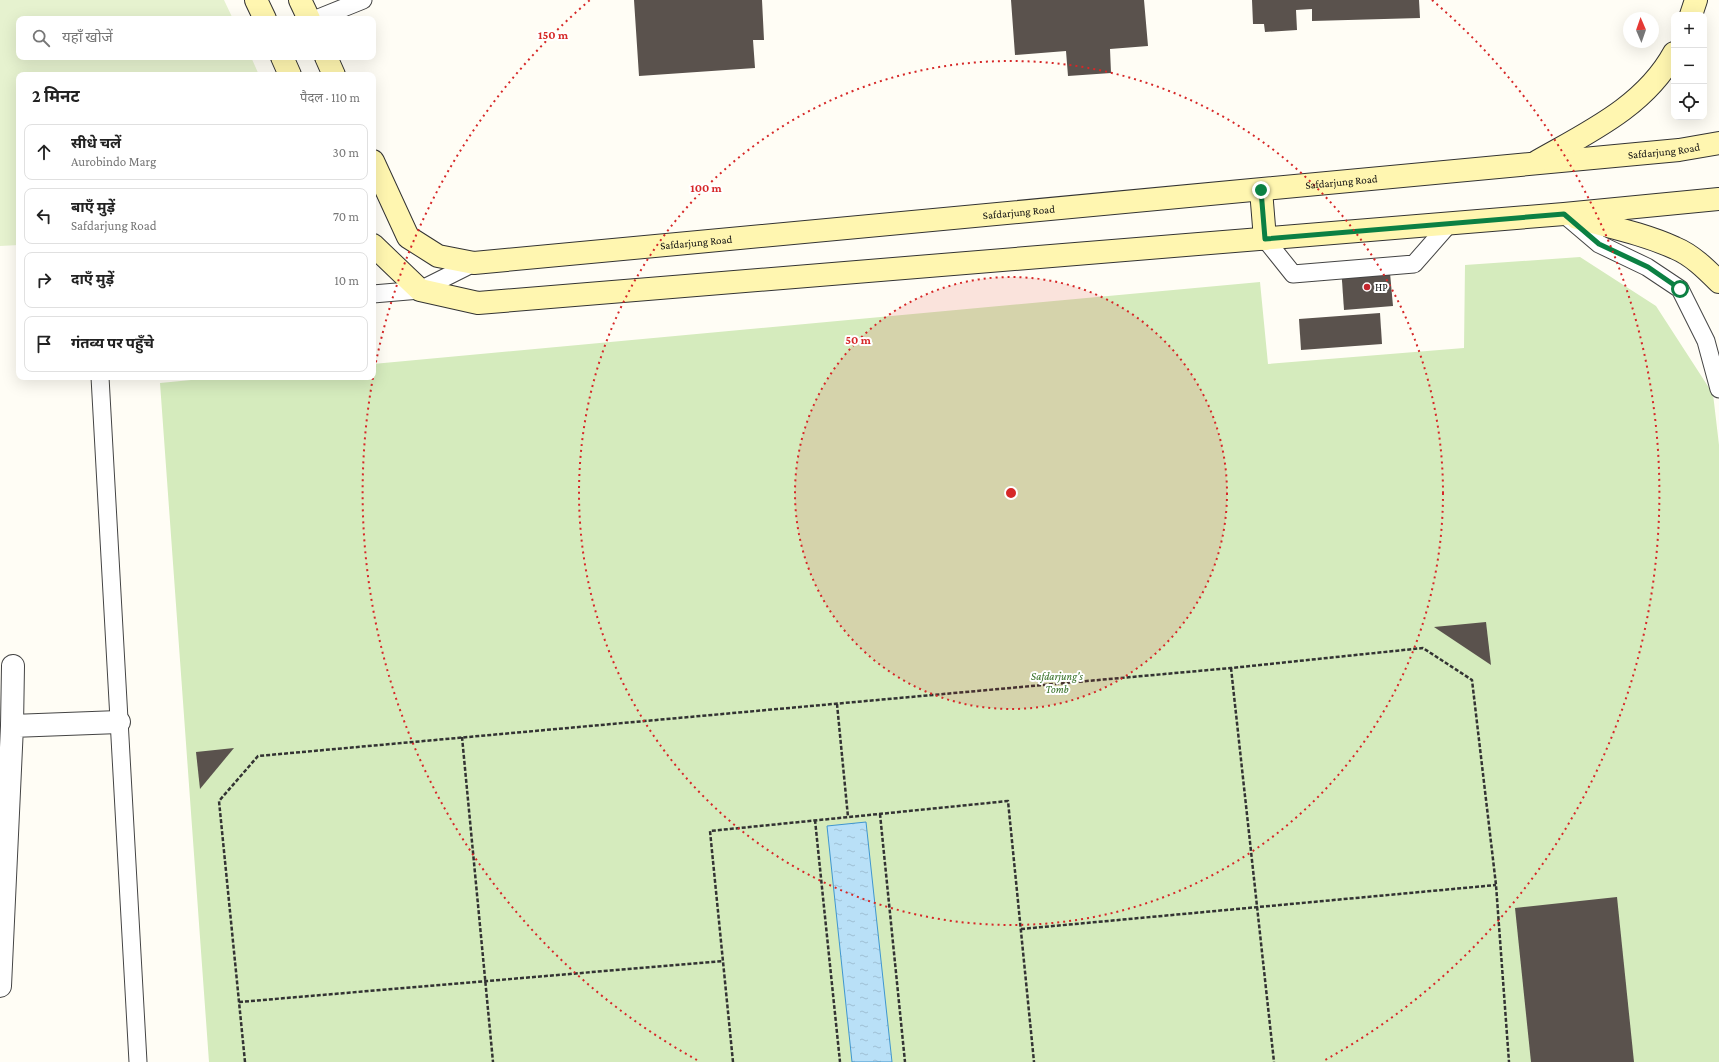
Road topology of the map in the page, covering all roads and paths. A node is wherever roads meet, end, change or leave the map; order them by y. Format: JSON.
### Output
{"nodes":[{"id":1,"x":256,"y":0,"type":"edge"},
{"id":2,"x":300,"y":0,"type":"edge"},
{"id":3,"x":363,"y":0,"type":"edge"},
{"id":4,"x":1696,"y":0,"type":"edge"},
{"id":5,"x":1692,"y":12,"type":"edge"},
{"id":6,"x":264,"y":16,"type":"edge"},
{"id":7,"x":307,"y":16,"type":"edge"},
{"id":8,"x":323,"y":16,"type":"edge"},
{"id":9,"x":1671,"y":58,"type":"edge"},
{"id":10,"x":283,"y":60,"type":"edge"},
{"id":11,"x":327,"y":60,"type":"edge"},
{"id":12,"x":289,"y":72,"type":"edge"},
{"id":13,"x":333,"y":72,"type":"edge"},
{"id":14,"x":1719,"y":143,"type":"edge"},
{"id":15,"x":1532,"y":164,"type":"junction"},
{"id":16,"x":376,"y":168,"type":"edge"},
{"id":17,"x":1261,"y":190,"type":"junction"},
{"id":18,"x":1719,"y":199,"type":"edge"},
{"id":19,"x":1564,"y":214,"type":"junction"},
{"id":20,"x":1450,"y":224,"type":"junction"},
{"id":21,"x":1265,"y":239,"type":"junction"},
{"id":22,"x":376,"y":248,"type":"edge"},
{"id":23,"x":474,"y":263,"type":"junction"},
{"id":24,"x":1719,"y":282,"type":"edge"},
{"id":25,"x":420,"y":290,"type":"junction"},
{"id":26,"x":376,"y":294,"type":"edge"},
{"id":27,"x":100,"y":380,"type":"edge"},
{"id":28,"x":1719,"y":389,"type":"edge"},
{"id":29,"x":13,"y":666,"type":"dead end"},
{"id":30,"x":1232,"y":668,"type":"junction"},
{"id":31,"x":837,"y":704,"type":"junction"},
{"id":32,"x":119,"y":722,"type":"junction"},
{"id":33,"x":12,"y":726,"type":"junction"},
{"id":34,"x":462,"y":738,"type":"junction"},
{"id":35,"x":880,"y":814,"type":"junction"},
{"id":36,"x":848,"y":817,"type":"junction"},
{"id":37,"x":815,"y":820,"type":"junction"},
{"id":38,"x":1496,"y":885,"type":"junction"},
{"id":39,"x":1257,"y":908,"type":"junction"},
{"id":40,"x":1021,"y":929,"type":"junction"},
{"id":41,"x":723,"y":961,"type":"junction"},
{"id":42,"x":485,"y":980,"type":"junction"},
{"id":43,"x":0,"y":986,"type":"edge"},
{"id":44,"x":239,"y":1002,"type":"junction"},
{"id":45,"x":138,"y":1062,"type":"edge"},
{"id":46,"x":245,"y":1062,"type":"edge"},
{"id":47,"x":493,"y":1062,"type":"edge"},
{"id":48,"x":733,"y":1062,"type":"edge"},
{"id":49,"x":840,"y":1062,"type":"edge"},
{"id":50,"x":905,"y":1062,"type":"edge"},
{"id":51,"x":1034,"y":1062,"type":"edge"},
{"id":52,"x":1274,"y":1062,"type":"edge"},
{"id":53,"x":1509,"y":1062,"type":"edge"}],
"edges":[{"from":1,"to":6,"type":"main road"},
{"from":2,"to":7,"type":"main road"},
{"from":3,"to":8,"type":"lane"},
{"from":4,"to":5,"type":"main road"},
{"from":9,"to":15,"type":"main road"},
{"from":10,"to":12,"type":"main road"},
{"from":11,"to":13,"type":"main road"},
{"from":14,"to":15,"type":"main road","name":"Safdarjung Road"},
{"from":15,"to":17,"type":"main road","name":"Safdarjung Road"},
{"from":16,"to":23,"type":"main road","name":"Safdarjung Road"},
{"from":17,"to":21,"type":"main road"},
{"from":17,"to":23,"type":"main road","name":"Safdarjung Road"},
{"from":18,"to":19,"type":"main road"},
{"from":19,"to":20,"type":"main road"},
{"from":19,"to":24,"type":"main road"},
{"from":19,"to":28,"type":"lane"},
{"from":20,"to":21,"type":"main road"},
{"from":20,"to":21,"type":"lane"},
{"from":21,"to":25,"type":"main road"},
{"from":22,"to":25,"type":"main road"},
{"from":23,"to":25,"type":"lane"},
{"from":25,"to":26,"type":"lane"},
{"from":27,"to":32,"type":"lane"},
{"from":29,"to":33,"type":"street"},
{"from":30,"to":31,"type":"path"},
{"from":30,"to":38,"type":"path"},
{"from":30,"to":39,"type":"path"},
{"from":31,"to":34,"type":"path"},
{"from":31,"to":36,"type":"path"},
{"from":32,"to":33,"type":"street"},
{"from":32,"to":45,"type":"lane"},
{"from":33,"to":43,"type":"street"},
{"from":34,"to":42,"type":"path"},
{"from":34,"to":44,"type":"path"},
{"from":35,"to":36,"type":"path"},
{"from":35,"to":40,"type":"path"},
{"from":35,"to":50,"type":"path"},
{"from":36,"to":37,"type":"path"},
{"from":37,"to":41,"type":"path"},
{"from":37,"to":49,"type":"path"},
{"from":38,"to":39,"type":"path"},
{"from":38,"to":53,"type":"path"},
{"from":39,"to":40,"type":"path"},
{"from":39,"to":52,"type":"path"},
{"from":40,"to":51,"type":"path"},
{"from":41,"to":42,"type":"path"},
{"from":41,"to":48,"type":"path"},
{"from":42,"to":44,"type":"path"},
{"from":42,"to":47,"type":"path"},
{"from":44,"to":46,"type":"path"}]}
